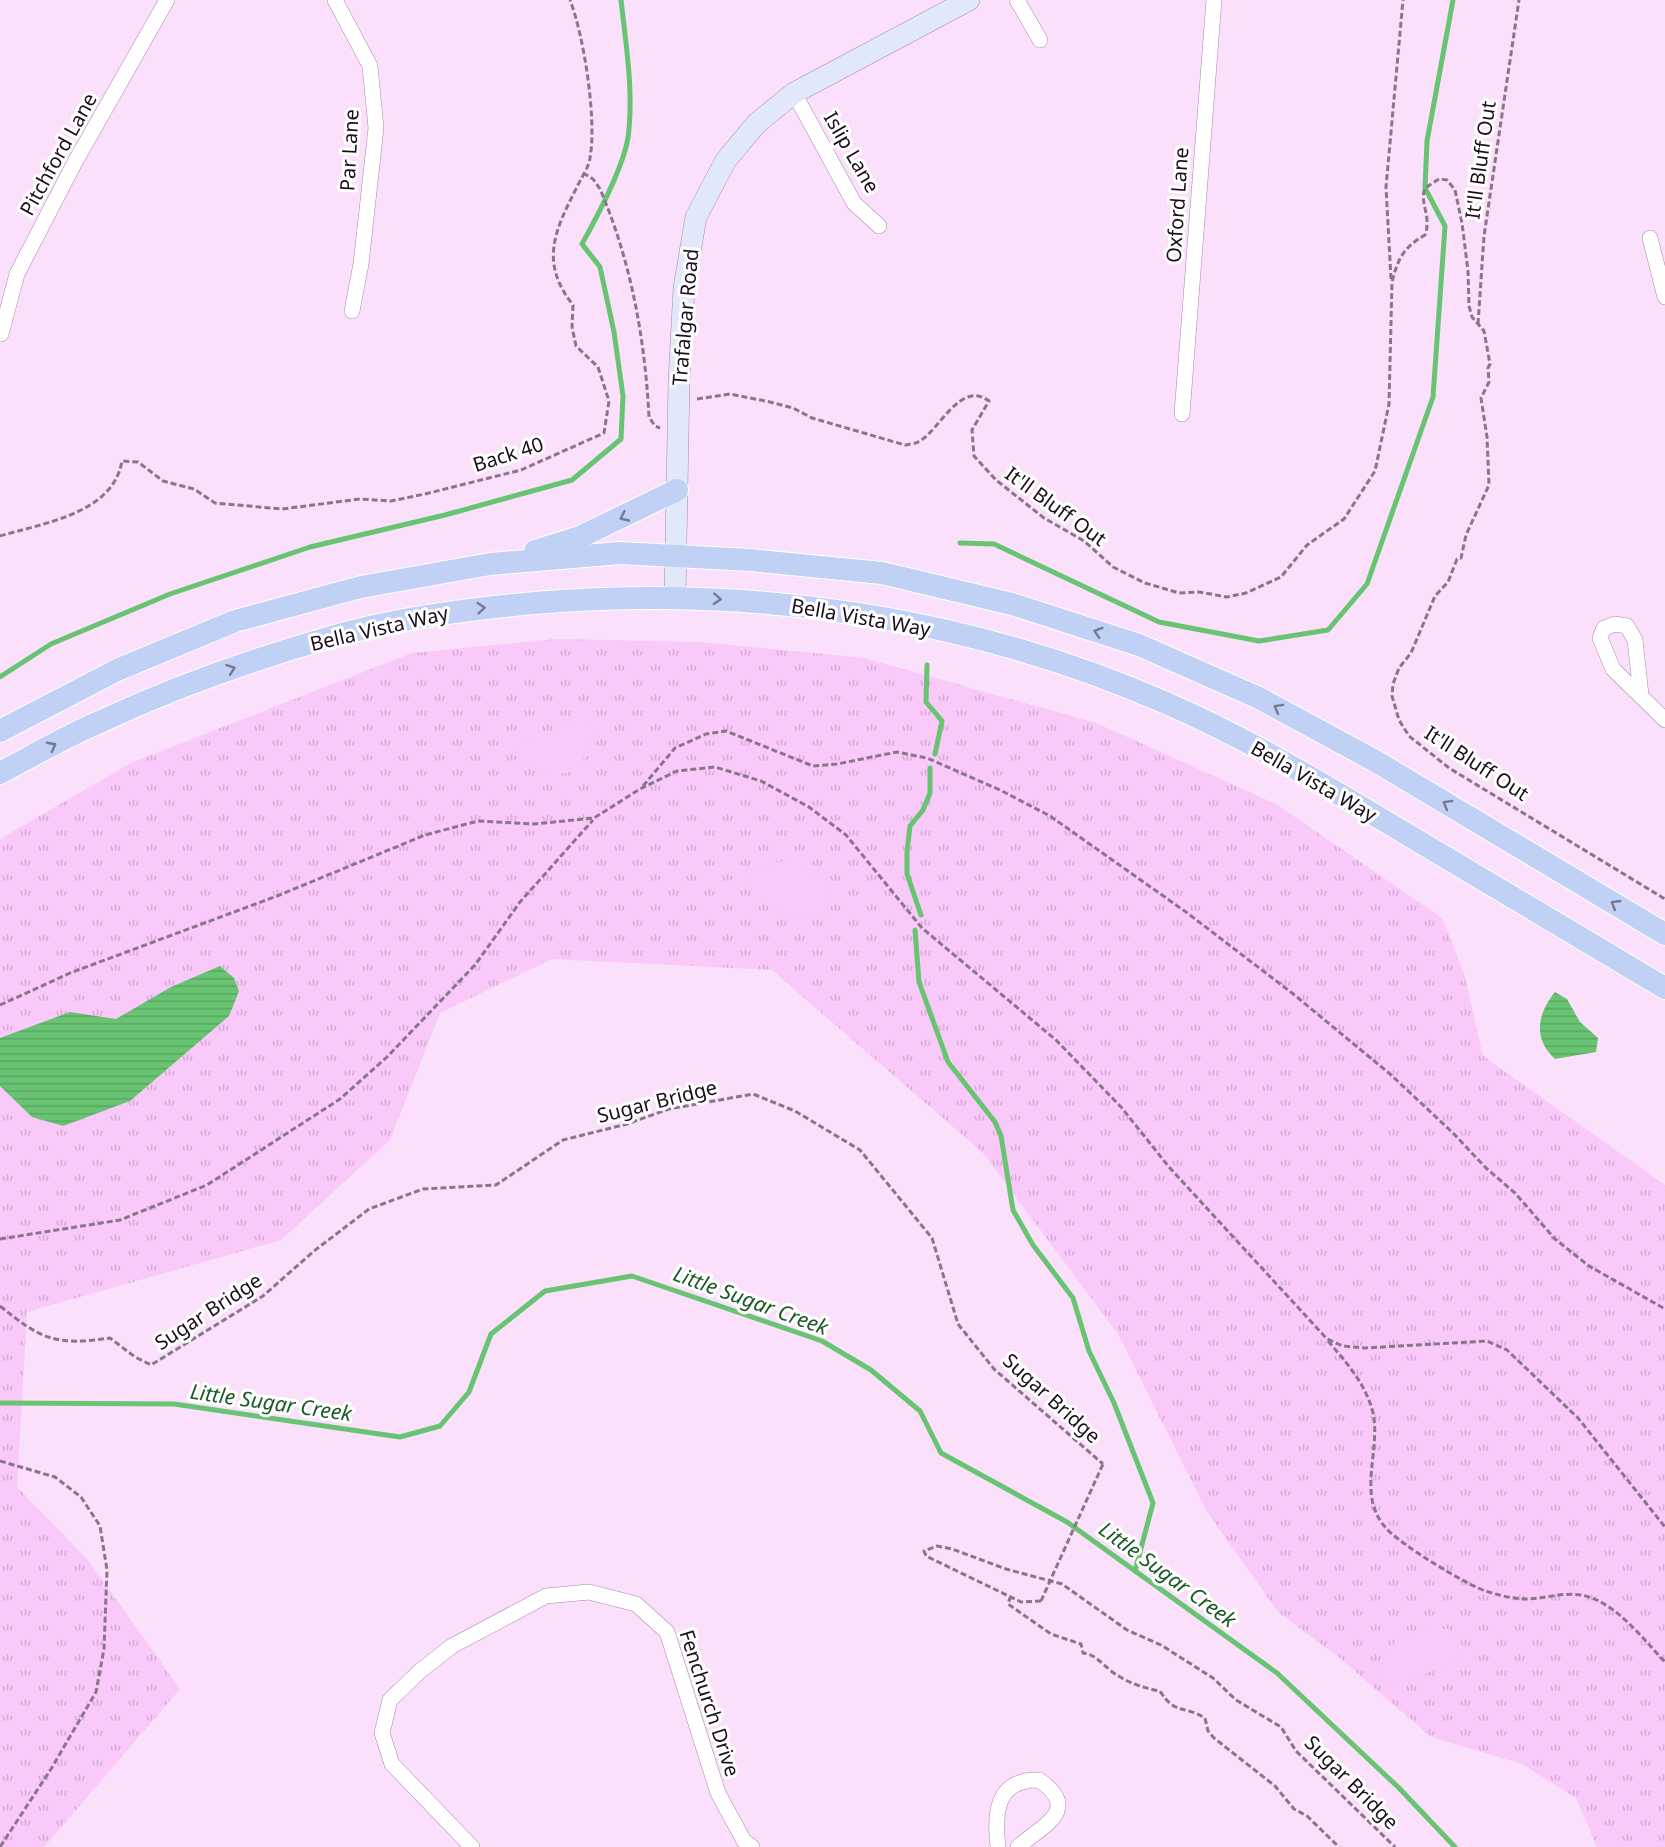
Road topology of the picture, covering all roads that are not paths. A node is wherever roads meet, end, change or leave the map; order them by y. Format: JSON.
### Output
{"nodes":[{"id":1,"x":167,"y":0,"type":"edge"},
{"id":2,"x":335,"y":0,"type":"edge"},
{"id":3,"x":969,"y":0,"type":"edge"},
{"id":4,"x":1017,"y":0,"type":"edge"},
{"id":5,"x":1214,"y":0,"type":"edge"},
{"id":6,"x":1040,"y":40,"type":"dead end"},
{"id":7,"x":794,"y":93,"type":"junction"},
{"id":8,"x":879,"y":226,"type":"dead end"},
{"id":9,"x":1650,"y":238,"type":"dead end"},
{"id":10,"x":1665,"y":297,"type":"edge"},
{"id":11,"x":352,"y":311,"type":"dead end"},
{"id":12,"x":1,"y":334,"type":"edge"},
{"id":13,"x":1182,"y":414,"type":"dead end"},
{"id":14,"x":676,"y":490,"type":"junction"},
{"id":15,"x":675,"y":554,"type":"junction"},
{"id":16,"x":490,"y":564,"type":"junction"},
{"id":17,"x":675,"y":596,"type":"junction"},
{"id":18,"x":1641,"y":695,"type":"dead end"},
{"id":19,"x":1665,"y":720,"type":"edge"},
{"id":20,"x":0,"y":731,"type":"edge"},
{"id":21,"x":0,"y":773,"type":"edge"},
{"id":22,"x":1665,"y":934,"type":"edge"},
{"id":23,"x":1665,"y":988,"type":"edge"},
{"id":24,"x":472,"y":1847,"type":"edge"},
{"id":25,"x":752,"y":1847,"type":"edge"},
{"id":26,"x":998,"y":1847,"type":"edge"},
{"id":27,"x":1018,"y":1847,"type":"edge"}],
"edges":[{"from":1,"to":12,"type":"street","name":"Pitchford Lane"},
{"from":2,"to":11,"type":"street","name":"Par Lane"},
{"from":3,"to":7,"type":"street","name":"Trafalgar Road"},
{"from":4,"to":6,"type":"street"},
{"from":5,"to":13,"type":"street","name":"Oxford Lane"},
{"from":7,"to":8,"type":"street","name":"Islip Lane"},
{"from":7,"to":14,"type":"street","name":"Trafalgar Road"},
{"from":9,"to":10,"type":"street"},
{"from":14,"to":15,"type":"street","name":"Trafalgar Road"},
{"from":14,"to":16,"type":"main road","one_way":true},
{"from":15,"to":16,"type":"main road","name":"Bella Vista Way"},
{"from":15,"to":17,"type":"street","name":"Trafalgar Road"},
{"from":22,"to":15,"type":"main road","name":"Bella Vista Way","one_way":true},
{"from":16,"to":20,"type":"main road","name":"Bella Vista Way"},
{"from":21,"to":17,"type":"main road","name":"Bella Vista Way","one_way":true},
{"from":17,"to":23,"type":"main road","name":"Bella Vista Way","one_way":true},
{"from":18,"to":19,"type":"street"},
{"from":24,"to":25,"type":"street","name":"Fenchurch Drive"},
{"from":26,"to":27,"type":"street"}]}
